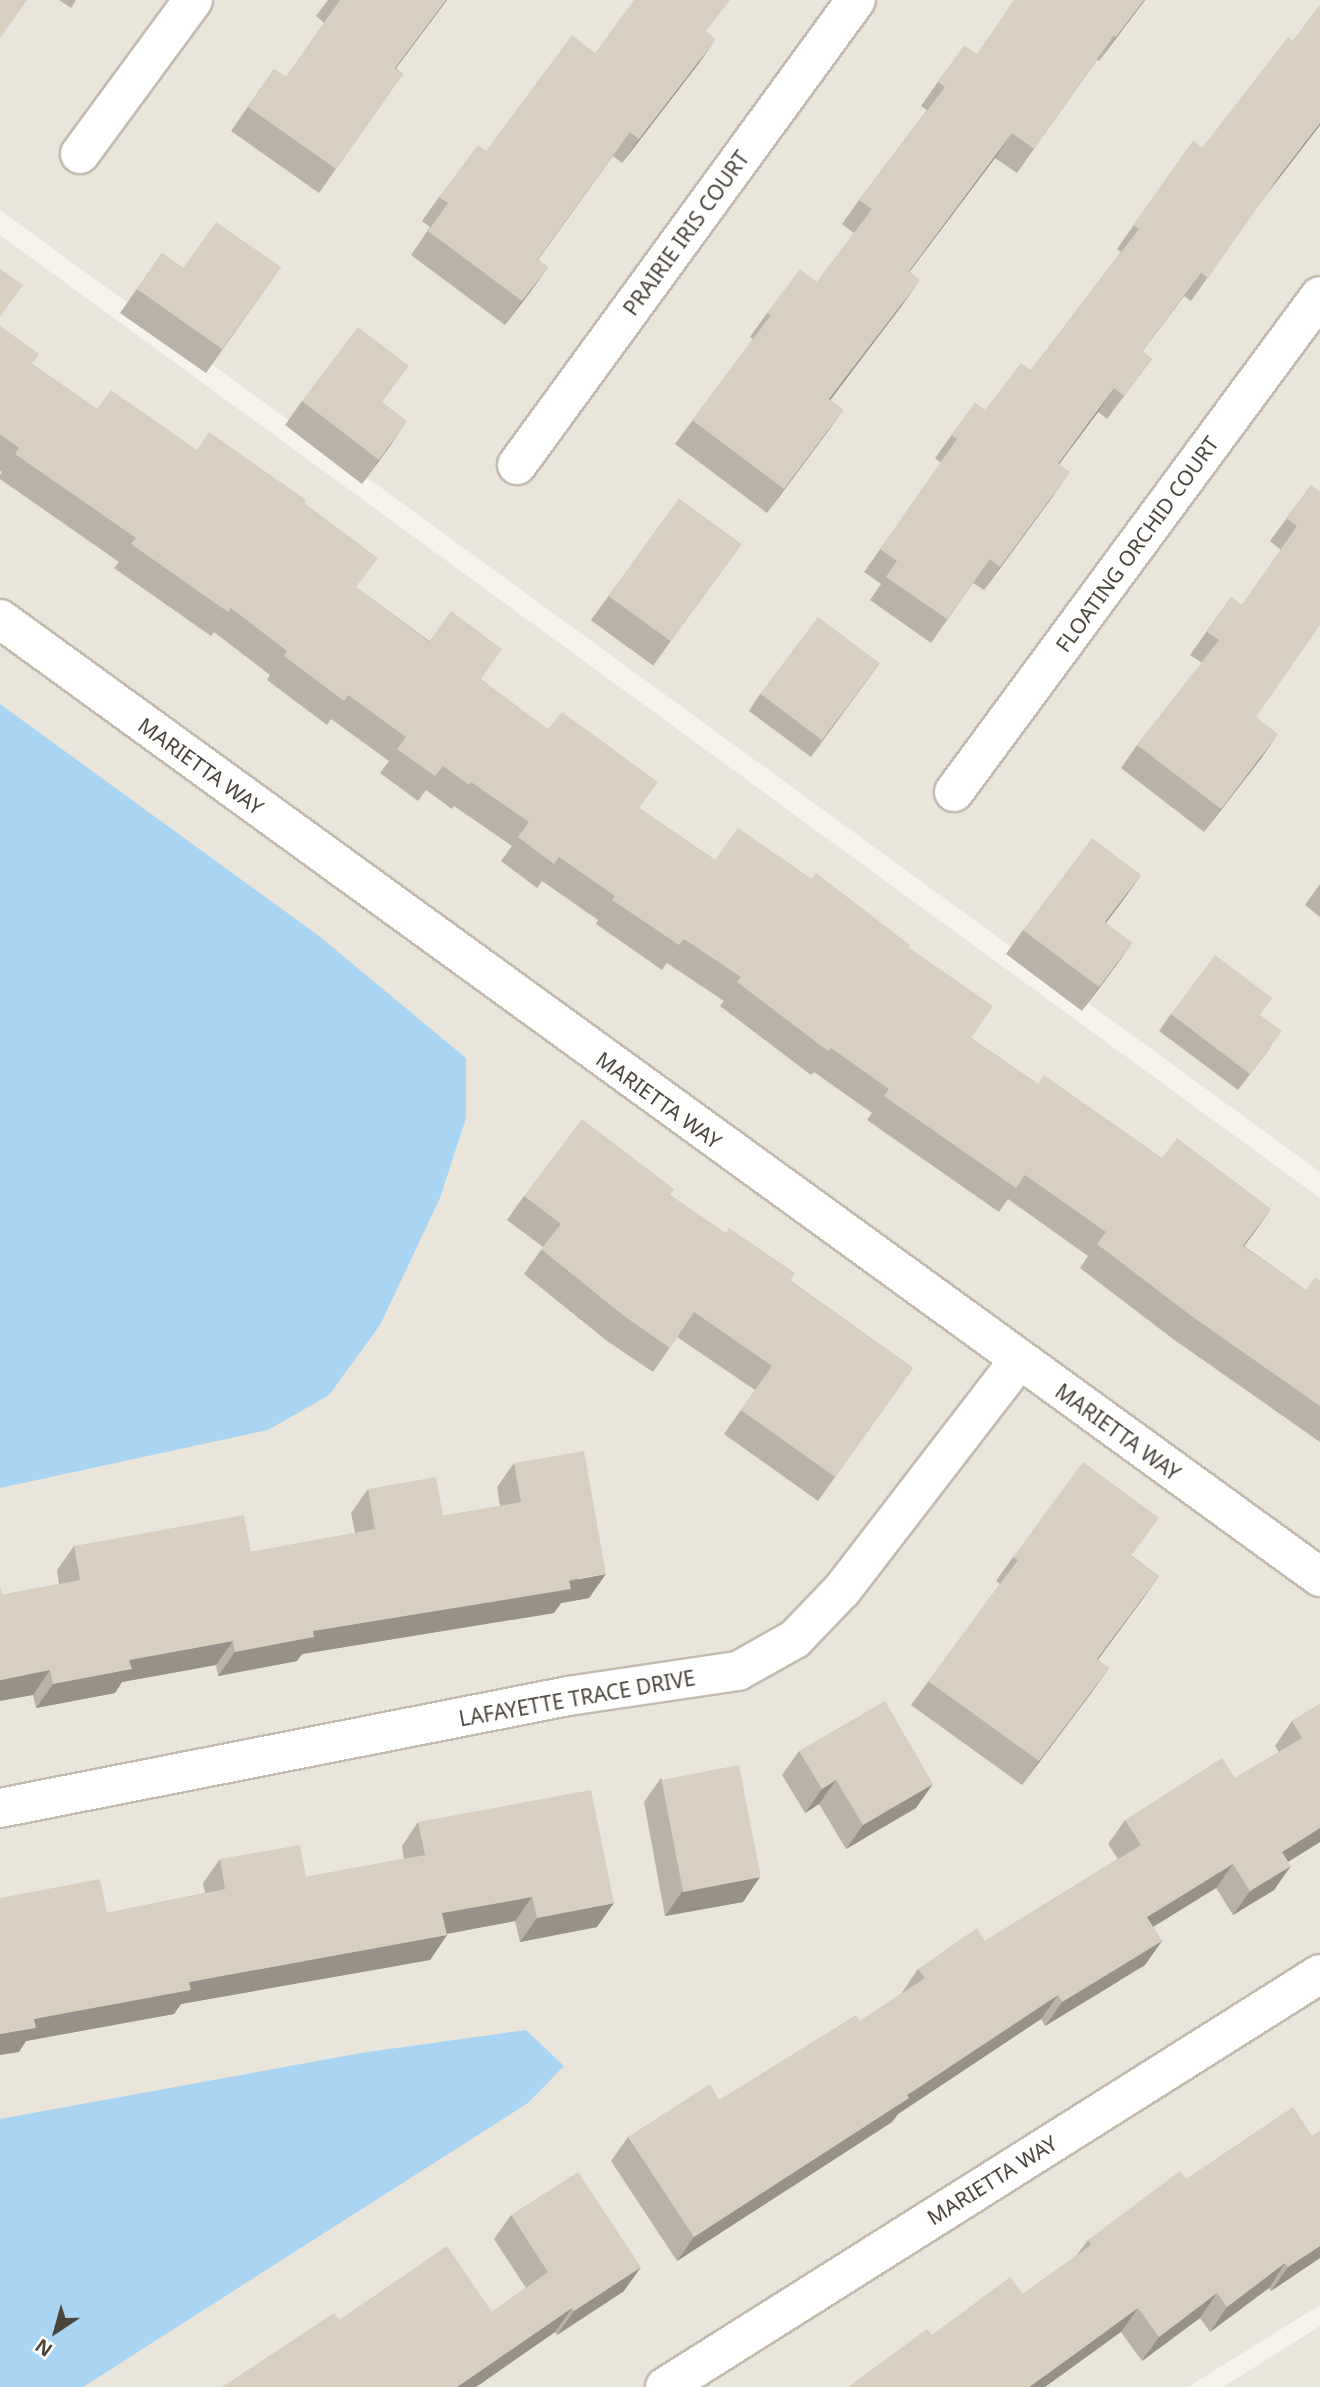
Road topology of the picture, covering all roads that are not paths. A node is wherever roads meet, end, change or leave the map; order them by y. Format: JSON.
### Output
{"nodes":[{"id":1,"x":193,"y":0,"type":"edge"},
{"id":2,"x":856,"y":0,"type":"edge"},
{"id":3,"x":80,"y":154,"type":"dead end"},
{"id":4,"x":1320,"y":296,"type":"edge"},
{"id":5,"x":517,"y":465,"type":"dead end"},
{"id":6,"x":0,"y":619,"type":"edge"},
{"id":7,"x":954,"y":792,"type":"dead end"},
{"id":8,"x":1019,"y":1360,"type":"junction"},
{"id":9,"x":1320,"y":1577,"type":"edge"},
{"id":10,"x":0,"y":1808,"type":"edge"},
{"id":11,"x":1320,"y":1973,"type":"edge"},
{"id":12,"x":665,"y":2387,"type":"edge"}],
"edges":[{"from":1,"to":3,"type":"street"},
{"from":2,"to":5,"type":"street","name":"PRAIRIE IRIS COURT"},
{"from":4,"to":7,"type":"street","name":"FLOATING ORCHID COURT"},
{"from":6,"to":8,"type":"street","name":"MARIETTA WAY"},
{"from":8,"to":9,"type":"street","name":"MARIETTA WAY"},
{"from":8,"to":10,"type":"street","name":"LAFAYETTE TRACE DRIVE"},
{"from":11,"to":12,"type":"street","name":"MARIETTA WAY"}]}
